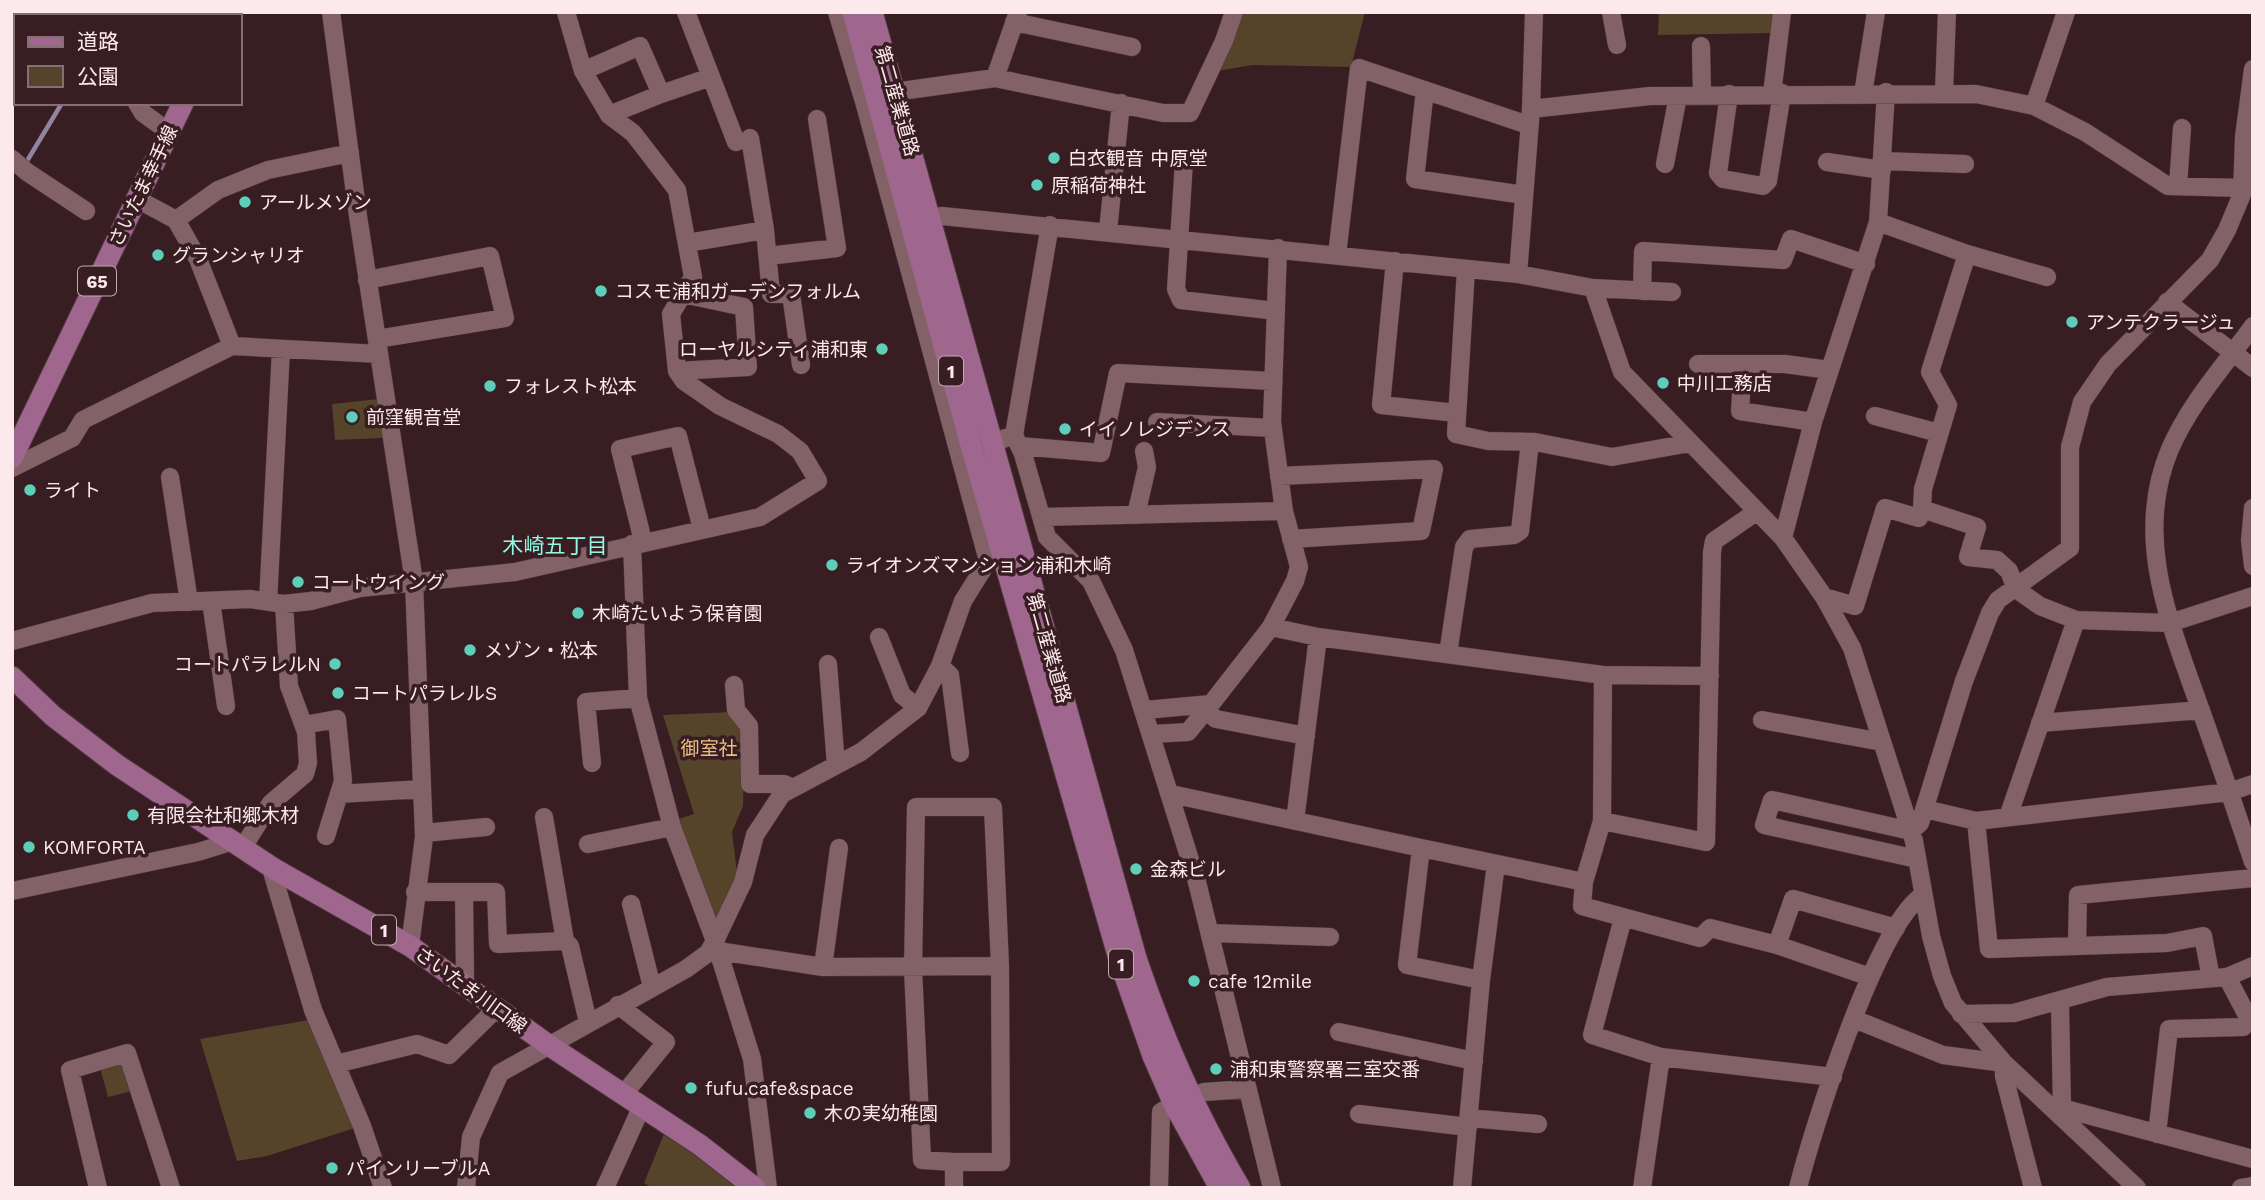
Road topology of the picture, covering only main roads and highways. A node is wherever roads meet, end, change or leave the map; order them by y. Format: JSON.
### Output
{"nodes":[{"id":1,"x":853,"y":12,"type":"edge"},
{"id":2,"x":872,"y":12,"type":"edge"},
{"id":3,"x":182,"y":105,"type":"edge"},
{"id":4,"x":12,"y":458,"type":"edge"},
{"id":5,"x":12,"y":677,"type":"edge"},
{"id":6,"x":1182,"y":1101,"type":"junction"},
{"id":7,"x":755,"y":1188,"type":"edge"},
{"id":8,"x":1220,"y":1188,"type":"edge"},
{"id":9,"x":1240,"y":1188,"type":"edge"}],
"edges":[{"from":1,"to":6,"type":"main road","name":"第二産業道路","number":"1"},
{"from":2,"to":6,"type":"main road","name":"第二産業道路","number":"1"},
{"from":3,"to":4,"type":"main road","name":"さいたま幸手線","number":"65"},
{"from":5,"to":7,"type":"main road","name":"さいたま川口線","number":"1"},
{"from":6,"to":8,"type":"main road","name":"第二産業道路","number":"1"},
{"from":6,"to":9,"type":"main road","name":"第二産業道路","number":"1"}]}
